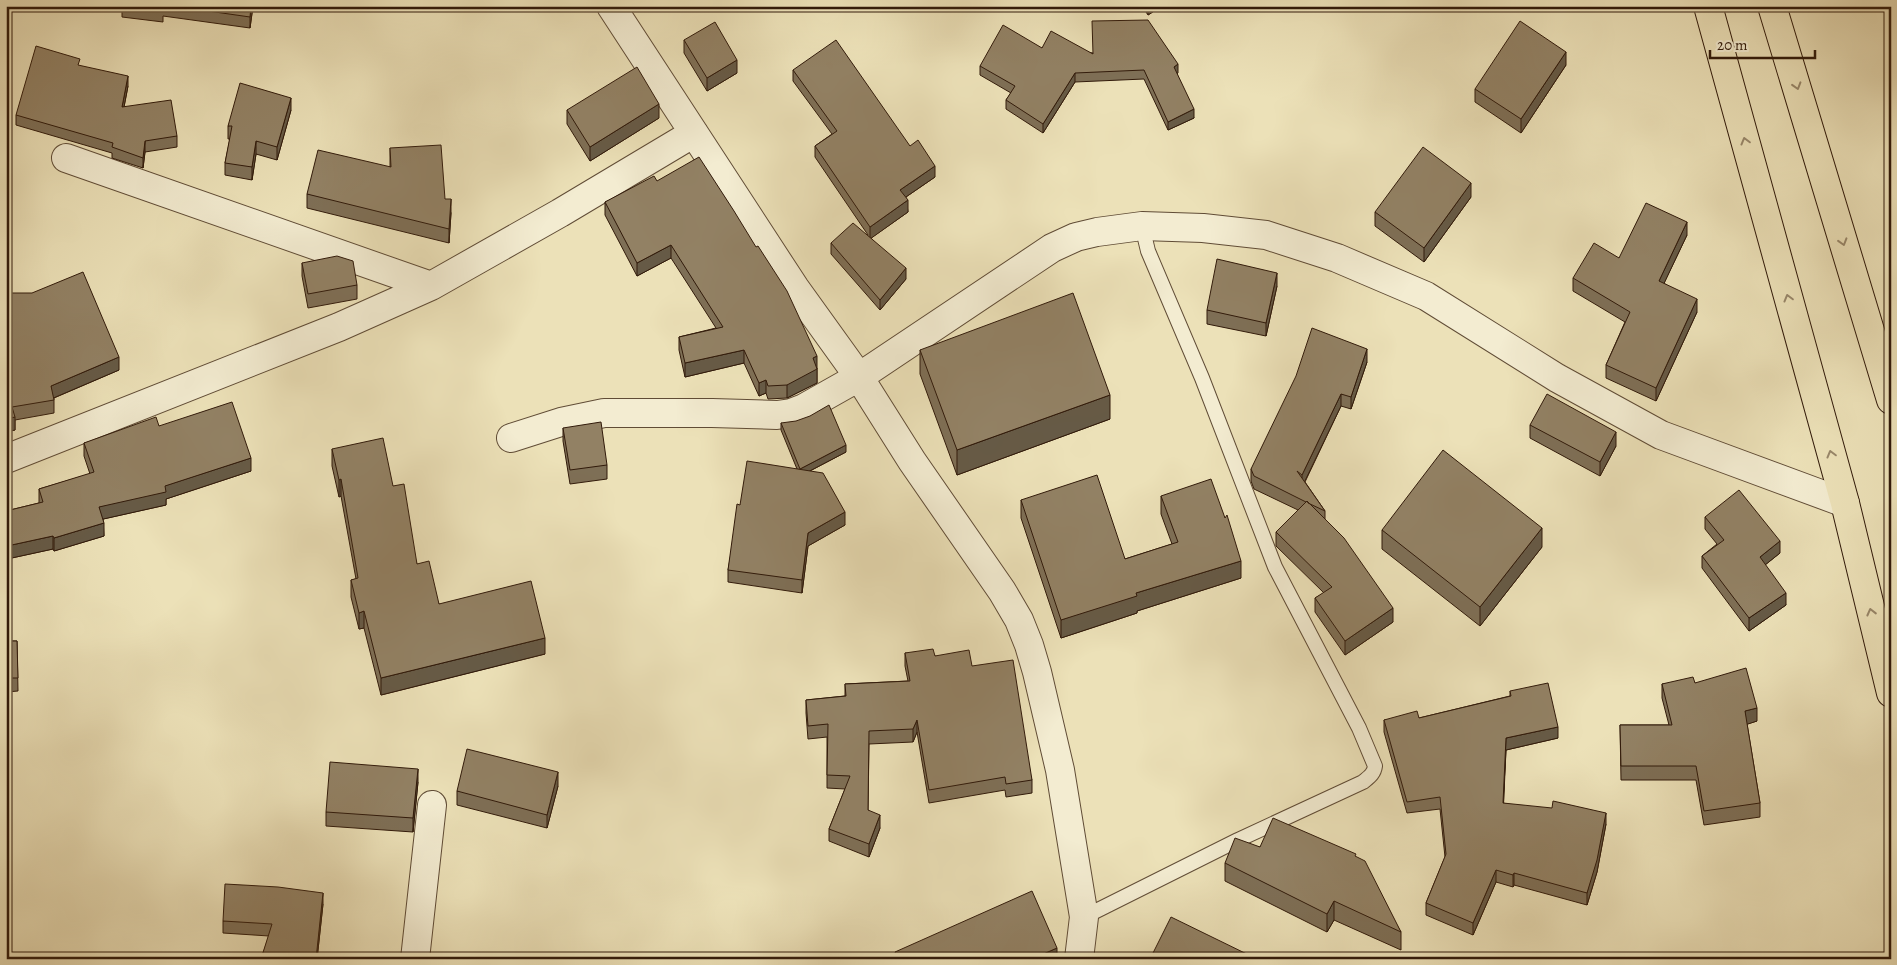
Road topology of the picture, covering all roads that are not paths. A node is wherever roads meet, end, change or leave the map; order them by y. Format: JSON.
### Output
{"nodes":[{"id":1,"x":611,"y":6,"type":"edge"},
{"id":2,"x":1708,"y":6,"type":"edge"},
{"id":3,"x":1772,"y":6,"type":"edge"},
{"id":4,"x":694,"y":133,"type":"junction"},
{"id":5,"x":66,"y":158,"type":"dead end"},
{"id":6,"x":1142,"y":226,"type":"junction"},
{"id":7,"x":431,"y":286,"type":"junction"},
{"id":8,"x":859,"y":376,"type":"junction"},
{"id":9,"x":1891,"y":400,"type":"edge"},
{"id":10,"x":510,"y":438,"type":"dead end"},
{"id":11,"x":6,"y":459,"type":"edge"},
{"id":12,"x":1845,"y":503,"type":"junction"},
{"id":13,"x":1891,"y":693,"type":"edge"},
{"id":14,"x":432,"y":805,"type":"dead end"},
{"id":15,"x":1084,"y":917,"type":"junction"},
{"id":16,"x":414,"y":959,"type":"edge"},
{"id":17,"x":1079,"y":959,"type":"edge"}],
"edges":[{"from":1,"to":4,"type":"street"},
{"from":12,"to":2,"type":"highway","one_way":true},
{"from":3,"to":9,"type":"highway","one_way":true},
{"from":4,"to":7,"type":"street"},
{"from":4,"to":8,"type":"street"},
{"from":5,"to":7,"type":"street"},
{"from":6,"to":8,"type":"street"},
{"from":6,"to":12,"type":"street"},
{"from":6,"to":15,"type":"lane"},
{"from":7,"to":11,"type":"street"},
{"from":8,"to":10,"type":"street"},
{"from":8,"to":15,"type":"street"},
{"from":13,"to":12,"type":"highway","one_way":true},
{"from":14,"to":16,"type":"street"},
{"from":15,"to":17,"type":"street"}]}
